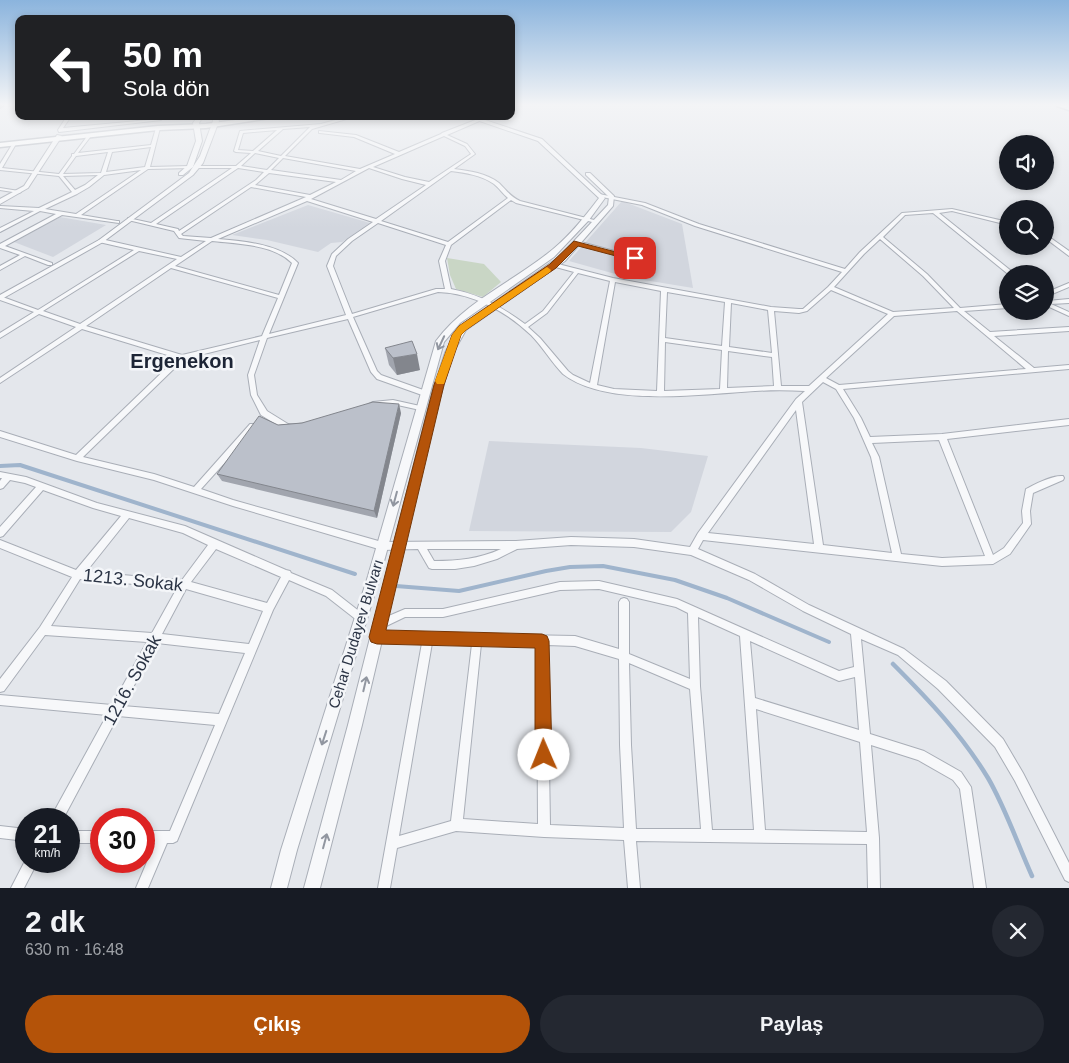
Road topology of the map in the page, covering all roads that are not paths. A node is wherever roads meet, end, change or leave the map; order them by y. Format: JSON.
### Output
{"nodes":[{"id":1,"x":13,"y":145,"type":"edge"},
{"id":2,"x":53,"y":145,"type":"edge"},
{"id":3,"x":81,"y":145,"type":"edge"},
{"id":4,"x":197,"y":145,"type":"edge"},
{"id":5,"x":206,"y":145,"type":"edge"},
{"id":6,"x":237,"y":145,"type":"edge"},
{"id":7,"x":262,"y":145,"type":"edge"},
{"id":8,"x":294,"y":145,"type":"edge"},
{"id":9,"x":378,"y":145,"type":"edge"},
{"id":10,"x":418,"y":145,"type":"edge"},
{"id":11,"x":466,"y":145,"type":"edge"},
{"id":12,"x":546,"y":145,"type":"edge"},
{"id":13,"x":554,"y":145,"type":"edge"},
{"id":14,"x":152,"y":146,"type":"joint"},
{"id":15,"x":110,"y":151,"type":"junction"},
{"id":16,"x":254,"y":152,"type":"junction"},
{"id":17,"x":399,"y":154,"type":"junction"},
{"id":18,"x":73,"y":155,"type":"junction"},
{"id":19,"x":282,"y":158,"type":"junction"},
{"id":20,"x":1,"y":166,"type":"edge"},
{"id":21,"x":190,"y":167,"type":"junction"},
{"id":22,"x":199,"y":167,"type":"junction"},
{"id":23,"x":237,"y":167,"type":"junction"},
{"id":24,"x":370,"y":167,"type":"junction"},
{"id":25,"x":147,"y":168,"type":"junction"},
{"id":26,"x":450,"y":170,"type":"junction"},
{"id":27,"x":269,"y":171,"type":"junction"},
{"id":28,"x":361,"y":171,"type":"junction"},
{"id":29,"x":36,"y":172,"type":"junction"},
{"id":30,"x":103,"y":174,"type":"junction"},
{"id":31,"x":60,"y":175,"type":"junction"},
{"id":32,"x":340,"y":182,"type":"junction"},
{"id":33,"x":430,"y":184,"type":"junction"},
{"id":34,"x":251,"y":186,"type":"junction"},
{"id":35,"x":0,"y":189,"type":"edge"},
{"id":36,"x":20,"y":192,"type":"junction"},
{"id":37,"x":75,"y":193,"type":"junction"},
{"id":38,"x":599,"y":195,"type":"junction"},
{"id":39,"x":612,"y":197,"type":"junction"},
{"id":40,"x":310,"y":198,"type":"junction"},
{"id":41,"x":510,"y":199,"type":"junction"},
{"id":42,"x":0,"y":202,"type":"edge"},
{"id":43,"x":0,"y":207,"type":"edge"},
{"id":44,"x":40,"y":210,"type":"junction"},
{"id":45,"x":934,"y":211,"type":"junction"},
{"id":46,"x":60,"y":214,"type":"junction"},
{"id":47,"x":76,"y":216,"type":"junction"},
{"id":48,"x":130,"y":219,"type":"junction"},
{"id":49,"x":591,"y":220,"type":"junction"},
{"id":50,"x":377,"y":221,"type":"junction"},
{"id":51,"x":117,"y":222,"type":"junction"},
{"id":52,"x":999,"y":222,"type":"edge"},
{"id":53,"x":152,"y":224,"type":"junction"},
{"id":54,"x":0,"y":230,"type":"edge"},
{"id":55,"x":178,"y":234,"type":"junction"},
{"id":56,"x":880,"y":237,"type":"junction"},
{"id":57,"x":101,"y":240,"type":"junction"},
{"id":58,"x":210,"y":240,"type":"junction"},
{"id":59,"x":577,"y":243,"type":"junction"},
{"id":60,"x":1054,"y":243,"type":"edge"},
{"id":61,"x":449,"y":244,"type":"junction"},
{"id":62,"x":1,"y":246,"type":"edge"},
{"id":63,"x":139,"y":249,"type":"junction"},
{"id":64,"x":25,"y":254,"type":"junction"},
{"id":65,"x":1069,"y":254,"type":"edge"},
{"id":66,"x":635,"y":258,"type":"dead end"},
{"id":67,"x":183,"y":259,"type":"junction"},
{"id":68,"x":50,"y":264,"type":"junction"},
{"id":69,"x":554,"y":265,"type":"junction"},
{"id":70,"x":1001,"y":265,"type":"edge"},
{"id":71,"x":172,"y":267,"type":"junction"},
{"id":72,"x":0,"y":268,"type":"edge"},
{"id":73,"x":578,"y":271,"type":"junction"},
{"id":74,"x":846,"y":271,"type":"junction"},
{"id":75,"x":613,"y":280,"type":"junction"},
{"id":76,"x":1069,"y":285,"type":"edge"},
{"id":77,"x":830,"y":288,"type":"junction"},
{"id":78,"x":664,"y":289,"type":"junction"},
{"id":79,"x":448,"y":290,"type":"junction"},
{"id":80,"x":0,"y":291,"type":"edge"},
{"id":81,"x":1054,"y":291,"type":"edge"},
{"id":82,"x":281,"y":297,"type":"junction"},
{"id":83,"x":0,"y":298,"type":"edge"},
{"id":84,"x":728,"y":301,"type":"junction"},
{"id":85,"x":1069,"y":301,"type":"edge"},
{"id":86,"x":1054,"y":302,"type":"edge"},
{"id":87,"x":489,"y":304,"type":"junction"},
{"id":88,"x":1054,"y":306,"type":"edge"},
{"id":89,"x":999,"y":307,"type":"edge"},
{"id":90,"x":770,"y":309,"type":"junction"},
{"id":91,"x":959,"y":310,"type":"junction"},
{"id":92,"x":40,"y":312,"type":"junction"},
{"id":93,"x":892,"y":314,"type":"junction"},
{"id":94,"x":1069,"y":314,"type":"edge"},
{"id":95,"x":351,"y":316,"type":"junction"},
{"id":96,"x":81,"y":327,"type":"junction"},
{"id":97,"x":524,"y":327,"type":"junction"},
{"id":98,"x":1069,"y":329,"type":"edge"},
{"id":99,"x":988,"y":334,"type":"junction"},
{"id":100,"x":0,"y":336,"type":"edge"},
{"id":101,"x":265,"y":336,"type":"junction"},
{"id":102,"x":662,"y":340,"type":"junction"},
{"id":103,"x":725,"y":348,"type":"junction"},
{"id":104,"x":774,"y":355,"type":"junction"},
{"id":105,"x":182,"y":357,"type":"junction"},
{"id":106,"x":1069,"y":367,"type":"edge"},
{"id":107,"x":1032,"y":370,"type":"junction"},
{"id":108,"x":822,"y":379,"type":"junction"},
{"id":109,"x":0,"y":382,"type":"edge"},
{"id":110,"x":593,"y":386,"type":"junction"},
{"id":111,"x":838,"y":387,"type":"junction"},
{"id":112,"x":778,"y":388,"type":"junction"},
{"id":113,"x":812,"y":389,"type":"junction"},
{"id":114,"x":723,"y":391,"type":"junction"},
{"id":115,"x":424,"y":393,"type":"junction"},
{"id":116,"x":660,"y":393,"type":"junction"},
{"id":117,"x":798,"y":401,"type":"junction"},
{"id":118,"x":364,"y":407,"type":"edge"},
{"id":119,"x":420,"y":408,"type":"junction"},
{"id":120,"x":264,"y":413,"type":"junction"},
{"id":121,"x":1069,"y":422,"type":"edge"},
{"id":122,"x":296,"y":427,"type":"edge"},
{"id":123,"x":0,"y":434,"type":"edge"},
{"id":124,"x":942,"y":437,"type":"junction"},
{"id":125,"x":867,"y":440,"type":"junction"},
{"id":126,"x":77,"y":458,"type":"junction"},
{"id":127,"x":5,"y":476,"type":"edge"},
{"id":128,"x":1060,"y":478,"type":"dead end"},
{"id":129,"x":0,"y":486,"type":"edge"},
{"id":130,"x":41,"y":487,"type":"junction"},
{"id":131,"x":196,"y":490,"type":"junction"},
{"id":132,"x":127,"y":515,"type":"junction"},
{"id":133,"x":0,"y":532,"type":"edge"},
{"id":134,"x":700,"y":536,"type":"junction"},
{"id":135,"x":0,"y":544,"type":"edge"},
{"id":136,"x":214,"y":544,"type":"junction"},
{"id":137,"x":516,"y":545,"type":"junction"},
{"id":138,"x":382,"y":546,"type":"junction"},
{"id":139,"x":398,"y":547,"type":"junction"},
{"id":140,"x":421,"y":547,"type":"junction"},
{"id":141,"x":819,"y":549,"type":"junction"},
{"id":142,"x":692,"y":551,"type":"junction"},
{"id":143,"x":898,"y":558,"type":"junction"},
{"id":144,"x":991,"y":560,"type":"junction"},
{"id":145,"x":78,"y":574,"type":"junction"},
{"id":146,"x":287,"y":574,"type":"junction"},
{"id":147,"x":184,"y":584,"type":"junction"},
{"id":148,"x":624,"y":602,"type":"dead end"},
{"id":149,"x":270,"y":608,"type":"junction"},
{"id":150,"x":693,"y":610,"type":"junction"},
{"id":151,"x":361,"y":618,"type":"junction"},
{"id":152,"x":380,"y":624,"type":"junction"},
{"id":153,"x":43,"y":630,"type":"junction"},
{"id":154,"x":856,"y":632,"type":"junction"},
{"id":155,"x":745,"y":634,"type":"junction"},
{"id":156,"x":377,"y":637,"type":"junction"},
{"id":157,"x":155,"y":638,"type":"junction"},
{"id":158,"x":428,"y":638,"type":"junction"},
{"id":159,"x":476,"y":640,"type":"junction"},
{"id":160,"x":542,"y":641,"type":"junction"},
{"id":161,"x":252,"y":649,"type":"junction"},
{"id":162,"x":623,"y":656,"type":"junction"},
{"id":163,"x":859,"y":672,"type":"junction"},
{"id":164,"x":695,"y":686,"type":"junction"},
{"id":165,"x":0,"y":687,"type":"edge"},
{"id":166,"x":0,"y":700,"type":"edge"},
{"id":167,"x":750,"y":702,"type":"junction"},
{"id":168,"x":115,"y":711,"type":"junction"},
{"id":169,"x":221,"y":720,"type":"junction"},
{"id":170,"x":865,"y":738,"type":"junction"},
{"id":171,"x":62,"y":808,"type":"edge"},
{"id":172,"x":456,"y":825,"type":"junction"},
{"id":173,"x":544,"y":831,"type":"junction"},
{"id":174,"x":0,"y":832,"type":"edge"},
{"id":175,"x":15,"y":834,"type":"edge"},
{"id":176,"x":629,"y":835,"type":"junction"},
{"id":177,"x":707,"y":836,"type":"junction"},
{"id":178,"x":155,"y":837,"type":"edge"},
{"id":179,"x":168,"y":837,"type":"junction"},
{"id":180,"x":760,"y":837,"type":"junction"},
{"id":181,"x":873,"y":838,"type":"junction"},
{"id":182,"x":392,"y":844,"type":"junction"},
{"id":183,"x":25,"y":873,"type":"edge"},
{"id":184,"x":1069,"y":876,"type":"edge"},
{"id":185,"x":17,"y":888,"type":"edge"},
{"id":186,"x":142,"y":888,"type":"edge"},
{"id":187,"x":279,"y":888,"type":"edge"},
{"id":188,"x":312,"y":888,"type":"edge"},
{"id":189,"x":384,"y":888,"type":"edge"},
{"id":190,"x":634,"y":888,"type":"edge"},
{"id":191,"x":874,"y":888,"type":"edge"},
{"id":192,"x":980,"y":888,"type":"edge"}],
"edges":[{"from":1,"to":20,"type":"street"},
{"from":2,"to":29,"type":"street"},
{"from":3,"to":18,"type":"street"},
{"from":4,"to":21,"type":"street"},
{"from":5,"to":22,"type":"street"},
{"from":6,"to":16,"type":"street"},
{"from":7,"to":16,"type":"street"},
{"from":8,"to":19,"type":"street"},
{"from":9,"to":17,"type":"street"},
{"from":10,"to":17,"type":"street"},
{"from":11,"to":26,"type":"street"},
{"from":12,"to":38,"type":"street"},
{"from":13,"to":39,"type":"street"},
{"from":14,"to":15,"type":"street"},
{"from":14,"to":25,"type":"street"},
{"from":15,"to":18,"type":"street"},
{"from":15,"to":30,"type":"street"},
{"from":16,"to":19,"type":"street"},
{"from":16,"to":23,"type":"street"},
{"from":17,"to":24,"type":"street"},
{"from":18,"to":31,"type":"street"},
{"from":19,"to":27,"type":"street"},
{"from":19,"to":28,"type":"street"},
{"from":20,"to":29,"type":"street"},
{"from":21,"to":25,"type":"street"},
{"from":21,"to":51,"type":"street"},
{"from":22,"to":23,"type":"street"},
{"from":22,"to":48,"type":"street"},
{"from":23,"to":27,"type":"street"},
{"from":23,"to":53,"type":"street"},
{"from":24,"to":28,"type":"street"},
{"from":24,"to":33,"type":"street"},
{"from":25,"to":30,"type":"street"},
{"from":25,"to":47,"type":"street"},
{"from":26,"to":33,"type":"street"},
{"from":26,"to":41,"type":"street"},
{"from":27,"to":32,"type":"street"},
{"from":27,"to":34,"type":"street"},
{"from":28,"to":32,"type":"street"},
{"from":29,"to":31,"type":"street"},
{"from":29,"to":36,"type":"street"},
{"from":30,"to":31,"type":"street"},
{"from":30,"to":37,"type":"street"},
{"from":31,"to":37,"type":"street"},
{"from":32,"to":40,"type":"street"},
{"from":33,"to":50,"type":"street"},
{"from":34,"to":40,"type":"street"},
{"from":34,"to":55,"type":"street"},
{"from":35,"to":36,"type":"street"},
{"from":36,"to":42,"type":"street"},
{"from":37,"to":44,"type":"street"},
{"from":38,"to":39,"type":"street"},
{"from":38,"to":49,"type":"street","name":"Cehar Dudayev Bulvarı"},
{"from":39,"to":49,"type":"street","name":"Cehar Dudayev Bulvarı"},
{"from":39,"to":74,"type":"street"},
{"from":40,"to":50,"type":"street"},
{"from":40,"to":58,"type":"street"},
{"from":41,"to":49,"type":"street"},
{"from":41,"to":61,"type":"street"},
{"from":43,"to":44,"type":"street"},
{"from":44,"to":46,"type":"street"},
{"from":44,"to":54,"type":"street"},
{"from":45,"to":52,"type":"street"},
{"from":45,"to":56,"type":"street"},
{"from":45,"to":70,"type":"street"},
{"from":46,"to":47,"type":"street"},
{"from":46,"to":62,"type":"street"},
{"from":47,"to":51,"type":"street"},
{"from":48,"to":53,"type":"street"},
{"from":48,"to":57,"type":"street"},
{"from":49,"to":59,"type":"street","name":"Cehar Dudayev Bulvarı"},
{"from":49,"to":87,"type":"street","name":"Cehar Dudayev Bulvarı"},
{"from":50,"to":61,"type":"street"},
{"from":50,"to":95,"type":"street"},
{"from":51,"to":68,"type":"street"},
{"from":53,"to":55,"type":"street"},
{"from":55,"to":58,"type":"street"},
{"from":56,"to":74,"type":"street"},
{"from":56,"to":91,"type":"street"},
{"from":57,"to":63,"type":"street"},
{"from":57,"to":83,"type":"street"},
{"from":58,"to":67,"type":"street"},
{"from":58,"to":82,"type":"street"},
{"from":59,"to":66,"type":"street"},
{"from":59,"to":69,"type":"street","name":"Cehar Dudayev Bulvarı"},
{"from":60,"to":65,"type":"street"},
{"from":61,"to":79,"type":"street"},
{"from":62,"to":64,"type":"street"},
{"from":63,"to":67,"type":"street"},
{"from":63,"to":92,"type":"street"},
{"from":64,"to":68,"type":"street"},
{"from":64,"to":72,"type":"street"},
{"from":67,"to":71,"type":"street"},
{"from":68,"to":80,"type":"street"},
{"from":69,"to":73,"type":"street"},
{"from":69,"to":87,"type":"street","name":"Cehar Dudayev Bulvarı"},
{"from":71,"to":82,"type":"street"},
{"from":71,"to":96,"type":"street"},
{"from":73,"to":75,"type":"street"},
{"from":73,"to":97,"type":"street"},
{"from":74,"to":77,"type":"street"},
{"from":75,"to":78,"type":"street"},
{"from":75,"to":110,"type":"street"},
{"from":76,"to":81,"type":"street"},
{"from":77,"to":90,"type":"street"},
{"from":77,"to":93,"type":"street"},
{"from":78,"to":84,"type":"street"},
{"from":78,"to":102,"type":"street"},
{"from":79,"to":87,"type":"street"},
{"from":79,"to":95,"type":"street"},
{"from":82,"to":101,"type":"street"},
{"from":83,"to":92,"type":"street"},
{"from":84,"to":90,"type":"street"},
{"from":84,"to":103,"type":"street"},
{"from":85,"to":86,"type":"street"},
{"from":87,"to":97,"type":"street"},
{"from":87,"to":115,"type":"street","name":"Cehar Dudayev Bulvarı","one_way":true},
{"from":87,"to":139,"type":"street","name":"Cehar Dudayev Bulvarı"},
{"from":88,"to":94,"type":"street"},
{"from":89,"to":91,"type":"street"},
{"from":90,"to":104,"type":"street"},
{"from":91,"to":93,"type":"street"},
{"from":91,"to":99,"type":"street"},
{"from":92,"to":96,"type":"street"},
{"from":92,"to":100,"type":"street"},
{"from":93,"to":108,"type":"street"},
{"from":95,"to":101,"type":"street"},
{"from":95,"to":115,"type":"street"},
{"from":96,"to":105,"type":"street"},
{"from":96,"to":109,"type":"street"},
{"from":97,"to":110,"type":"street"},
{"from":98,"to":99,"type":"street"},
{"from":99,"to":107,"type":"street"},
{"from":101,"to":105,"type":"street"},
{"from":101,"to":120,"type":"street"},
{"from":102,"to":103,"type":"street"},
{"from":102,"to":116,"type":"street"},
{"from":103,"to":104,"type":"street"},
{"from":103,"to":114,"type":"street"},
{"from":104,"to":112,"type":"street"},
{"from":105,"to":126,"type":"street"},
{"from":106,"to":107,"type":"street"},
{"from":107,"to":111,"type":"street"},
{"from":108,"to":111,"type":"street"},
{"from":108,"to":113,"type":"street"},
{"from":110,"to":116,"type":"street"},
{"from":111,"to":125,"type":"street"},
{"from":112,"to":113,"type":"street"},
{"from":112,"to":114,"type":"street"},
{"from":113,"to":117,"type":"street"},
{"from":114,"to":116,"type":"street"},
{"from":115,"to":119,"type":"street","name":"Cehar Dudayev Bulvarı"},
{"from":117,"to":134,"type":"street"},
{"from":117,"to":141,"type":"street"},
{"from":118,"to":119,"type":"street"},
{"from":119,"to":138,"type":"street","name":"Cehar Dudayev Bulvarı","one_way":true},
{"from":120,"to":122,"type":"street"},
{"from":120,"to":131,"type":"street"},
{"from":121,"to":124,"type":"street"},
{"from":123,"to":126,"type":"street"},
{"from":124,"to":125,"type":"street"},
{"from":124,"to":144,"type":"street"},
{"from":125,"to":143,"type":"street"},
{"from":126,"to":131,"type":"street"},
{"from":127,"to":129,"type":"street"},
{"from":127,"to":130,"type":"street"},
{"from":128,"to":144,"type":"street"},
{"from":130,"to":132,"type":"street"},
{"from":130,"to":133,"type":"street"},
{"from":131,"to":138,"type":"street"},
{"from":132,"to":136,"type":"street"},
{"from":132,"to":145,"type":"street"},
{"from":134,"to":141,"type":"street"},
{"from":134,"to":142,"type":"street"},
{"from":135,"to":145,"type":"street","name":"1213. Sokak"},
{"from":136,"to":146,"type":"street"},
{"from":136,"to":147,"type":"street","name":"1216. Sokak"},
{"from":137,"to":140,"type":"street"},
{"from":137,"to":140,"type":"street"},
{"from":137,"to":142,"type":"street"},
{"from":138,"to":139,"type":"street"},
{"from":138,"to":151,"type":"street","name":"Cehar Dudayev Bulvarı"},
{"from":139,"to":140,"type":"street"},
{"from":139,"to":152,"type":"street","name":"Cehar Dudayev Bulvarı"},
{"from":141,"to":143,"type":"street"},
{"from":142,"to":154,"type":"street"},
{"from":143,"to":144,"type":"street"},
{"from":145,"to":147,"type":"street","name":"1213. Sokak"},
{"from":145,"to":153,"type":"street"},
{"from":146,"to":149,"type":"street"},
{"from":146,"to":151,"type":"street"},
{"from":147,"to":149,"type":"street","name":"1213. Sokak"},
{"from":147,"to":157,"type":"street","name":"1216. Sokak"},
{"from":148,"to":162,"type":"street"},
{"from":149,"to":161,"type":"street"},
{"from":150,"to":152,"type":"street"},
{"from":150,"to":155,"type":"street"},
{"from":150,"to":164,"type":"street"},
{"from":151,"to":187,"type":"street","name":"Cehar Dudayev Bulvarı","one_way":true},
{"from":152,"to":156,"type":"street","name":"Cehar Dudayev Bulvarı"},
{"from":153,"to":157,"type":"street"},
{"from":153,"to":165,"type":"street"},
{"from":154,"to":163,"type":"street"},
{"from":154,"to":184,"type":"street"},
{"from":155,"to":163,"type":"street"},
{"from":155,"to":167,"type":"street"},
{"from":156,"to":158,"type":"street"},
{"from":188,"to":156,"type":"street","name":"Cehar Dudayev Bulvarı","one_way":true},
{"from":157,"to":161,"type":"street"},
{"from":157,"to":168,"type":"street","name":"1216. Sokak"},
{"from":158,"to":159,"type":"street"},
{"from":158,"to":182,"type":"street"},
{"from":159,"to":160,"type":"street"},
{"from":159,"to":172,"type":"street"},
{"from":160,"to":162,"type":"street"},
{"from":160,"to":173,"type":"street"},
{"from":161,"to":169,"type":"street"},
{"from":162,"to":164,"type":"street"},
{"from":162,"to":176,"type":"street"},
{"from":163,"to":170,"type":"street"},
{"from":164,"to":177,"type":"street"},
{"from":166,"to":168,"type":"street"},
{"from":167,"to":170,"type":"street"},
{"from":167,"to":180,"type":"street"},
{"from":168,"to":169,"type":"street"},
{"from":168,"to":171,"type":"street","name":"1216. Sokak"},
{"from":169,"to":179,"type":"street"},
{"from":170,"to":181,"type":"street"},
{"from":170,"to":192,"type":"street"},
{"from":172,"to":173,"type":"street"},
{"from":172,"to":182,"type":"street"},
{"from":173,"to":176,"type":"street"},
{"from":174,"to":175,"type":"street"},
{"from":176,"to":177,"type":"street"},
{"from":176,"to":190,"type":"street"},
{"from":177,"to":180,"type":"street"},
{"from":178,"to":179,"type":"street"},
{"from":179,"to":186,"type":"street"},
{"from":180,"to":181,"type":"street"},
{"from":181,"to":191,"type":"street"},
{"from":182,"to":189,"type":"street"},
{"from":183,"to":185,"type":"street"}]}
